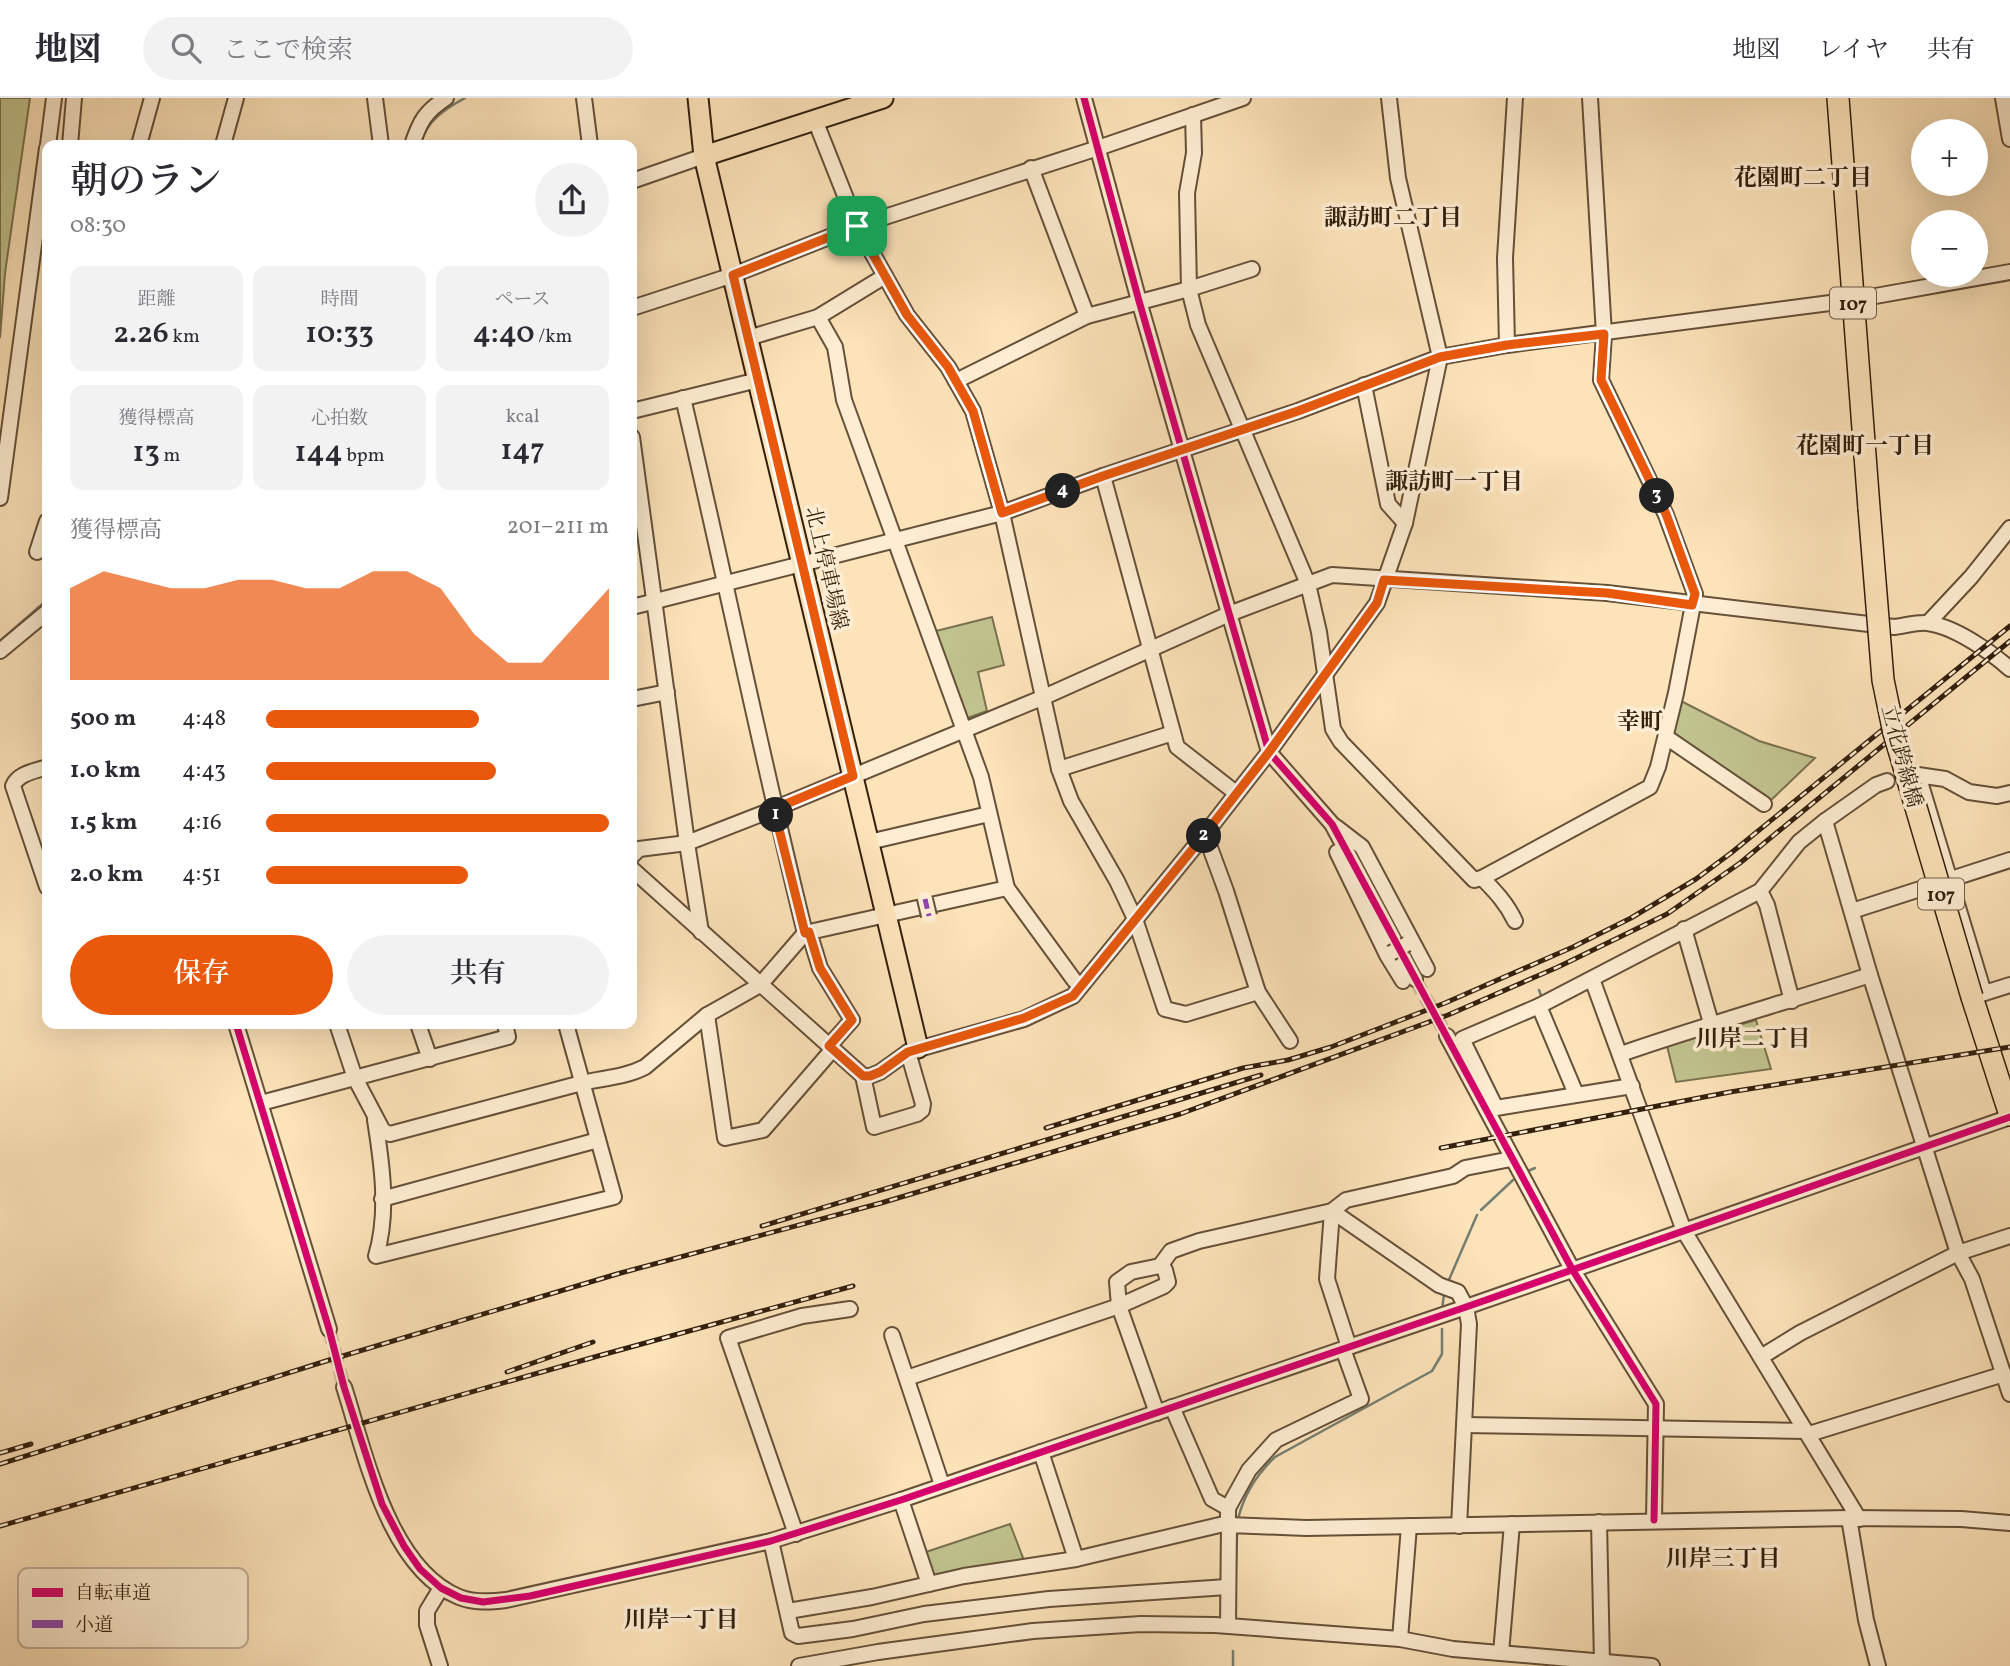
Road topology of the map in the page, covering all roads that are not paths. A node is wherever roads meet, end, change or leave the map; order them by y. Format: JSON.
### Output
{"nodes":[{"id":1,"x":54,"y":98,"type":"edge"},
{"id":2,"x":74,"y":98,"type":"edge"},
{"id":3,"x":152,"y":98,"type":"edge"},
{"id":4,"x":236,"y":98,"type":"edge"},
{"id":5,"x":375,"y":98,"type":"edge"},
{"id":6,"x":446,"y":98,"type":"edge"},
{"id":7,"x":584,"y":98,"type":"edge"},
{"id":8,"x":698,"y":98,"type":"edge"},
{"id":9,"x":1084,"y":98,"type":"edge"},
{"id":10,"x":1243,"y":98,"type":"edge"},
{"id":11,"x":1389,"y":98,"type":"edge"},
{"id":12,"x":1515,"y":98,"type":"edge"},
{"id":13,"x":1590,"y":98,"type":"edge"},
{"id":14,"x":1838,"y":98,"type":"edge"},
{"id":15,"x":2003,"y":98,"type":"edge"},
{"id":16,"x":870,"y":100,"type":"edge"},
{"id":17,"x":1193,"y":115,"type":"junction"},
{"id":18,"x":815,"y":120,"type":"junction"},
{"id":19,"x":2010,"y":139,"type":"edge"},
{"id":20,"x":48,"y":140,"type":"edge"},
{"id":21,"x":70,"y":140,"type":"edge"},
{"id":22,"x":140,"y":140,"type":"edge"},
{"id":23,"x":224,"y":140,"type":"edge"},
{"id":24,"x":380,"y":140,"type":"edge"},
{"id":25,"x":414,"y":140,"type":"edge"},
{"id":26,"x":589,"y":140,"type":"edge"},
{"id":27,"x":1098,"y":148,"type":"junction"},
{"id":28,"x":704,"y":156,"type":"junction"},
{"id":29,"x":1031,"y":168,"type":"junction"},
{"id":30,"x":637,"y":179,"type":"edge"},
{"id":31,"x":42,"y":184,"type":"edge"},
{"id":32,"x":857,"y":226,"type":"junction"},
{"id":33,"x":1252,"y":269,"type":"dead end"},
{"id":34,"x":2010,"y":272,"type":"edge"},
{"id":35,"x":733,"y":275,"type":"junction"},
{"id":36,"x":885,"y":276,"type":"junction"},
{"id":37,"x":1189,"y":289,"type":"junction"},
{"id":38,"x":1853,"y":300,"type":"junction"},
{"id":39,"x":1139,"y":301,"type":"junction"},
{"id":40,"x":637,"y":306,"type":"edge"},
{"id":41,"x":1087,"y":316,"type":"junction"},
{"id":42,"x":818,"y":317,"type":"junction"},
{"id":43,"x":1604,"y":334,"type":"junction"},
{"id":44,"x":748,"y":338,"type":"junction"},
{"id":45,"x":1507,"y":345,"type":"junction"},
{"id":46,"x":1440,"y":357,"type":"junction"},
{"id":47,"x":758,"y":380,"type":"junction"},
{"id":48,"x":956,"y":381,"type":"junction"},
{"id":49,"x":1364,"y":385,"type":"junction"},
{"id":50,"x":683,"y":398,"type":"junction"},
{"id":51,"x":637,"y":410,"type":"edge"},
{"id":52,"x":1242,"y":431,"type":"junction"},
{"id":53,"x":1183,"y":450,"type":"junction"},
{"id":54,"x":637,"y":474,"type":"edge"},
{"id":55,"x":1103,"y":476,"type":"junction"},
{"id":56,"x":0,"y":498,"type":"edge"},
{"id":57,"x":1002,"y":513,"type":"junction"},
{"id":58,"x":1405,"y":523,"type":"junction"},
{"id":59,"x":2010,"y":528,"type":"edge"},
{"id":60,"x":42,"y":536,"type":"edge"},
{"id":61,"x":895,"y":540,"type":"junction"},
{"id":62,"x":37,"y":552,"type":"dead end"},
{"id":63,"x":802,"y":564,"type":"junction"},
{"id":64,"x":1384,"y":580,"type":"junction"},
{"id":65,"x":726,"y":582,"type":"junction"},
{"id":66,"x":1308,"y":584,"type":"junction"},
{"id":67,"x":654,"y":602,"type":"junction"},
{"id":68,"x":1692,"y":605,"type":"junction"},
{"id":69,"x":637,"y":606,"type":"edge"},
{"id":70,"x":1229,"y":614,"type":"junction"},
{"id":71,"x":42,"y":616,"type":"edge"},
{"id":72,"x":1928,"y":623,"type":"junction"},
{"id":73,"x":1150,"y":649,"type":"junction"},
{"id":74,"x":0,"y":651,"type":"edge"},
{"id":75,"x":2010,"y":669,"type":"edge"},
{"id":76,"x":1325,"y":676,"type":"junction"},
{"id":77,"x":667,"y":692,"type":"junction"},
{"id":78,"x":1044,"y":697,"type":"junction"},
{"id":79,"x":637,"y":698,"type":"edge"},
{"id":80,"x":962,"y":730,"type":"junction"},
{"id":81,"x":1173,"y":733,"type":"junction"},
{"id":82,"x":1666,"y":737,"type":"junction"},
{"id":83,"x":1269,"y":752,"type":"junction"},
{"id":84,"x":42,"y":769,"type":"edge"},
{"id":85,"x":1059,"y":769,"type":"junction"},
{"id":86,"x":853,"y":776,"type":"junction"},
{"id":87,"x":1887,"y":781,"type":"dead end"},
{"id":88,"x":1236,"y":793,"type":"junction"},
{"id":89,"x":2010,"y":793,"type":"edge"},
{"id":90,"x":1764,"y":804,"type":"dead end"},
{"id":91,"x":774,"y":809,"type":"junction"},
{"id":92,"x":989,"y":814,"type":"junction"},
{"id":93,"x":1825,"y":821,"type":"junction"},
{"id":94,"x":1332,"y":824,"type":"junction"},
{"id":95,"x":1205,"y":834,"type":"junction"},
{"id":96,"x":869,"y":842,"type":"junction"},
{"id":97,"x":687,"y":843,"type":"junction"},
{"id":98,"x":637,"y":851,"type":"edge"},
{"id":99,"x":2010,"y":860,"type":"edge"},
{"id":100,"x":42,"y":872,"type":"edge"},
{"id":101,"x":637,"y":874,"type":"edge"},
{"id":102,"x":1482,"y":878,"type":"junction"},
{"id":103,"x":1950,"y":880,"type":"junction"},
{"id":104,"x":1007,"y":888,"type":"junction"},
{"id":105,"x":1760,"y":891,"type":"junction"},
{"id":106,"x":925,"y":899,"type":"dead end"},
{"id":107,"x":1852,"y":911,"type":"junction"},
{"id":108,"x":886,"y":915,"type":"junction"},
{"id":109,"x":929,"y":916,"type":"dead end"},
{"id":110,"x":1135,"y":919,"type":"junction"},
{"id":111,"x":1515,"y":921,"type":"dead end"},
{"id":112,"x":1684,"y":929,"type":"junction"},
{"id":113,"x":701,"y":932,"type":"junction"},
{"id":114,"x":807,"y":932,"type":"junction"},
{"id":115,"x":1410,"y":943,"type":"junction"},
{"id":116,"x":1389,"y":954,"type":"junction"},
{"id":117,"x":1870,"y":975,"type":"junction"},
{"id":118,"x":1415,"y":976,"type":"junction"},
{"id":119,"x":1592,"y":979,"type":"junction"},
{"id":120,"x":760,"y":985,"type":"junction"},
{"id":121,"x":1081,"y":985,"type":"junction"},
{"id":122,"x":2010,"y":985,"type":"edge"},
{"id":123,"x":1258,"y":992,"type":"junction"},
{"id":124,"x":1978,"y":995,"type":"junction"},
{"id":125,"x":1792,"y":1001,"type":"junction"},
{"id":126,"x":1539,"y":1006,"type":"junction"},
{"id":127,"x":707,"y":1015,"type":"junction"},
{"id":128,"x":1711,"y":1023,"type":"junction"},
{"id":129,"x":238,"y":1029,"type":"edge"},
{"id":130,"x":339,"y":1029,"type":"edge"},
{"id":131,"x":420,"y":1029,"type":"edge"},
{"id":132,"x":506,"y":1029,"type":"edge"},
{"id":133,"x":567,"y":1029,"type":"edge"},
{"id":134,"x":1447,"y":1037,"type":"tunnel mouth"},
{"id":135,"x":1290,"y":1041,"type":"dead end"},
{"id":136,"x":831,"y":1047,"type":"junction"},
{"id":137,"x":913,"y":1050,"type":"junction"},
{"id":138,"x":1621,"y":1054,"type":"junction"},
{"id":139,"x":430,"y":1059,"type":"junction"},
{"id":140,"x":863,"y":1076,"type":"junction"},
{"id":141,"x":355,"y":1078,"type":"junction"},
{"id":142,"x":583,"y":1084,"type":"junction"},
{"id":143,"x":1632,"y":1086,"type":"junction"},
{"id":144,"x":1576,"y":1094,"type":"junction"},
{"id":145,"x":261,"y":1103,"type":"junction"},
{"id":146,"x":375,"y":1115,"type":"junction"},
{"id":147,"x":2010,"y":1116,"type":"edge"},
{"id":148,"x":598,"y":1140,"type":"junction"},
{"id":149,"x":1924,"y":1146,"type":"junction"},
{"id":150,"x":1511,"y":1159,"type":"junction"},
{"id":151,"x":382,"y":1199,"type":"junction"},
{"id":152,"x":1332,"y":1211,"type":"junction"},
{"id":153,"x":1684,"y":1231,"type":"junction"},
{"id":154,"x":2010,"y":1236,"type":"edge"},
{"id":155,"x":1958,"y":1253,"type":"junction"},
{"id":156,"x":1160,"y":1266,"type":"junction"},
{"id":157,"x":1573,"y":1269,"type":"junction"},
{"id":158,"x":1119,"y":1306,"type":"junction"},
{"id":159,"x":1466,"y":1307,"type":"junction"},
{"id":160,"x":850,"y":1309,"type":"dead end"},
{"id":161,"x":329,"y":1329,"type":"tunnel mouth"},
{"id":162,"x":892,"y":1335,"type":"dead end"},
{"id":163,"x":1346,"y":1348,"type":"junction"},
{"id":164,"x":1761,"y":1357,"type":"junction"},
{"id":165,"x":2004,"y":1374,"type":"junction"},
{"id":166,"x":908,"y":1378,"type":"junction"},
{"id":167,"x":344,"y":1387,"type":"tunnel mouth"},
{"id":168,"x":2010,"y":1394,"type":"edge"},
{"id":169,"x":1172,"y":1407,"type":"junction"},
{"id":170,"x":1157,"y":1413,"type":"junction"},
{"id":171,"x":1464,"y":1426,"type":"junction"},
{"id":172,"x":1656,"y":1430,"type":"junction"},
{"id":173,"x":1808,"y":1433,"type":"junction"},
{"id":174,"x":1041,"y":1452,"type":"junction"},
{"id":175,"x":942,"y":1485,"type":"junction"},
{"id":176,"x":901,"y":1500,"type":"junction"},
{"id":177,"x":1228,"y":1508,"type":"junction"},
{"id":178,"x":1854,"y":1518,"type":"junction"},
{"id":179,"x":1654,"y":1520,"type":"junction"},
{"id":180,"x":1599,"y":1522,"type":"junction"},
{"id":181,"x":2010,"y":1523,"type":"edge"},
{"id":182,"x":1512,"y":1524,"type":"junction"},
{"id":183,"x":1409,"y":1526,"type":"junction"},
{"id":184,"x":1459,"y":1526,"type":"junction"},
{"id":185,"x":796,"y":1534,"type":"junction"},
{"id":186,"x":771,"y":1541,"type":"junction"},
{"id":187,"x":1076,"y":1559,"type":"junction"},
{"id":188,"x":929,"y":1584,"type":"junction"},
{"id":189,"x":1227,"y":1587,"type":"junction"},
{"id":190,"x":440,"y":1588,"type":"junction"},
{"id":191,"x":788,"y":1611,"type":"junction"},
{"id":192,"x":1228,"y":1625,"type":"junction"},
{"id":193,"x":1400,"y":1639,"type":"junction"},
{"id":194,"x":1501,"y":1653,"type":"junction"},
{"id":195,"x":1602,"y":1662,"type":"junction"},
{"id":196,"x":440,"y":1666,"type":"edge"},
{"id":197,"x":799,"y":1666,"type":"edge"},
{"id":198,"x":1652,"y":1666,"type":"edge"},
{"id":199,"x":1878,"y":1666,"type":"edge"}],
"edges":[{"from":1,"to":20,"type":"street"},
{"from":2,"to":21,"type":"street"},
{"from":3,"to":22,"type":"street"},
{"from":4,"to":23,"type":"street"},
{"from":5,"to":24,"type":"street"},
{"from":6,"to":25,"type":"street"},
{"from":7,"to":26,"type":"street"},
{"from":8,"to":28,"type":"main road","name":"北上停車場線"},
{"from":9,"to":27,"type":"street"},
{"from":10,"to":17,"type":"street"},
{"from":11,"to":46,"type":"street"},
{"from":12,"to":45,"type":"street"},
{"from":13,"to":43,"type":"street"},
{"from":14,"to":38,"type":"highway","number":"107"},
{"from":15,"to":19,"type":"street"},
{"from":16,"to":18,"type":"main road"},
{"from":17,"to":27,"type":"street"},
{"from":17,"to":37,"type":"street"},
{"from":18,"to":28,"type":"main road"},
{"from":18,"to":32,"type":"street"},
{"from":27,"to":29,"type":"street"},
{"from":27,"to":39,"type":"street"},
{"from":28,"to":30,"type":"street"},
{"from":28,"to":35,"type":"main road","name":"北上停車場線"},
{"from":29,"to":32,"type":"street"},
{"from":29,"to":41,"type":"street"},
{"from":31,"to":56,"type":"street"},
{"from":32,"to":35,"type":"street"},
{"from":32,"to":36,"type":"street"},
{"from":33,"to":37,"type":"street"},
{"from":34,"to":38,"type":"street"},
{"from":35,"to":40,"type":"street"},
{"from":35,"to":44,"type":"main road","name":"北上停車場線"},
{"from":36,"to":42,"type":"street"},
{"from":36,"to":48,"type":"street"},
{"from":37,"to":39,"type":"street"},
{"from":37,"to":52,"type":"street"},
{"from":38,"to":43,"type":"street"},
{"from":38,"to":124,"type":"highway","name":"立花跨線橋","number":"107","bridge":true},
{"from":39,"to":41,"type":"street"},
{"from":39,"to":53,"type":"street"},
{"from":41,"to":48,"type":"street"},
{"from":42,"to":44,"type":"street"},
{"from":42,"to":61,"type":"street"},
{"from":43,"to":45,"type":"street"},
{"from":43,"to":68,"type":"street"},
{"from":44,"to":47,"type":"main road","name":"北上停車場線"},
{"from":45,"to":46,"type":"street"},
{"from":46,"to":49,"type":"street"},
{"from":46,"to":58,"type":"street"},
{"from":47,"to":50,"type":"street"},
{"from":47,"to":63,"type":"main road","name":"北上停車場線"},
{"from":48,"to":57,"type":"street"},
{"from":49,"to":52,"type":"street"},
{"from":49,"to":58,"type":"street"},
{"from":50,"to":51,"type":"street"},
{"from":50,"to":65,"type":"street"},
{"from":52,"to":53,"type":"street"},
{"from":52,"to":66,"type":"street"},
{"from":53,"to":55,"type":"street"},
{"from":53,"to":70,"type":"street"},
{"from":54,"to":67,"type":"street"},
{"from":55,"to":57,"type":"street"},
{"from":55,"to":73,"type":"street"},
{"from":57,"to":61,"type":"street"},
{"from":57,"to":78,"type":"street"},
{"from":58,"to":64,"type":"street"},
{"from":59,"to":72,"type":"street"},
{"from":60,"to":62,"type":"street"},
{"from":61,"to":63,"type":"street"},
{"from":61,"to":80,"type":"street"},
{"from":63,"to":65,"type":"street"},
{"from":63,"to":86,"type":"main road","name":"北上停車場線"},
{"from":64,"to":66,"type":"street"},
{"from":64,"to":68,"type":"street"},
{"from":64,"to":76,"type":"street"},
{"from":65,"to":67,"type":"street"},
{"from":65,"to":91,"type":"street"},
{"from":66,"to":70,"type":"street"},
{"from":66,"to":76,"type":"street"},
{"from":67,"to":69,"type":"street"},
{"from":67,"to":77,"type":"street"},
{"from":68,"to":72,"type":"street"},
{"from":68,"to":82,"type":"street"},
{"from":70,"to":73,"type":"street"},
{"from":70,"to":83,"type":"street"},
{"from":71,"to":74,"type":"street"},
{"from":72,"to":75,"type":"street"},
{"from":73,"to":78,"type":"street"},
{"from":73,"to":81,"type":"street"},
{"from":76,"to":83,"type":"street"},
{"from":76,"to":102,"type":"street"},
{"from":77,"to":79,"type":"street"},
{"from":77,"to":97,"type":"street"},
{"from":78,"to":80,"type":"street"},
{"from":78,"to":85,"type":"street"},
{"from":80,"to":86,"type":"street"},
{"from":80,"to":92,"type":"street"},
{"from":81,"to":85,"type":"street"},
{"from":81,"to":88,"type":"street"},
{"from":82,"to":90,"type":"street"},
{"from":82,"to":102,"type":"street"},
{"from":83,"to":88,"type":"street"},
{"from":83,"to":94,"type":"street"},
{"from":84,"to":100,"type":"street"},
{"from":85,"to":110,"type":"street"},
{"from":86,"to":91,"type":"street"},
{"from":86,"to":96,"type":"main road","name":"北上停車場線"},
{"from":87,"to":93,"type":"street"},
{"from":88,"to":95,"type":"street"},
{"from":89,"to":103,"type":"street"},
{"from":91,"to":97,"type":"street"},
{"from":91,"to":114,"type":"street"},
{"from":92,"to":96,"type":"street"},
{"from":92,"to":104,"type":"street"},
{"from":93,"to":105,"type":"street"},
{"from":93,"to":107,"type":"street"},
{"from":94,"to":115,"type":"street"},
{"from":94,"to":116,"type":"street"},
{"from":94,"to":118,"type":"street"},
{"from":95,"to":110,"type":"street"},
{"from":95,"to":123,"type":"street"},
{"from":96,"to":108,"type":"main road","name":"北上停車場線"},
{"from":97,"to":98,"type":"street"},
{"from":97,"to":113,"type":"street"},
{"from":99,"to":103,"type":"street"},
{"from":101,"to":113,"type":"street"},
{"from":102,"to":111,"type":"street"},
{"from":103,"to":107,"type":"street"},
{"from":103,"to":124,"type":"street"},
{"from":104,"to":108,"type":"street"},
{"from":104,"to":121,"type":"street"},
{"from":105,"to":112,"type":"street"},
{"from":105,"to":125,"type":"street"},
{"from":106,"to":109,"type":"street","bridge":true},
{"from":107,"to":117,"type":"street"},
{"from":108,"to":114,"type":"street"},
{"from":108,"to":137,"type":"main road","name":"北上停車場線"},
{"from":110,"to":121,"type":"street"},
{"from":110,"to":123,"type":"street"},
{"from":112,"to":119,"type":"street"},
{"from":112,"to":128,"type":"street"},
{"from":113,"to":120,"type":"street"},
{"from":114,"to":120,"type":"street"},
{"from":114,"to":136,"type":"street"},
{"from":115,"to":116,"type":"street","bridge":true},
{"from":115,"to":118,"type":"street"},
{"from":116,"to":118,"type":"street"},
{"from":117,"to":125,"type":"street"},
{"from":117,"to":149,"type":"street"},
{"from":119,"to":126,"type":"street"},
{"from":119,"to":138,"type":"street"},
{"from":120,"to":127,"type":"street"},
{"from":120,"to":136,"type":"street"},
{"from":121,"to":137,"type":"street"},
{"from":122,"to":124,"type":"street"},
{"from":123,"to":135,"type":"street"},
{"from":124,"to":147,"type":"highway","number":"107"},
{"from":125,"to":128,"type":"street"},
{"from":126,"to":144,"type":"street"},
{"from":126,"to":144,"type":"street"},
{"from":127,"to":136,"type":"street"},
{"from":127,"to":142,"type":"street"},
{"from":128,"to":138,"type":"street"},
{"from":129,"to":145,"type":"street"},
{"from":130,"to":141,"type":"street"},
{"from":131,"to":139,"type":"street"},
{"from":132,"to":139,"type":"street"},
{"from":133,"to":142,"type":"street"},
{"from":134,"to":150,"type":"street"},
{"from":136,"to":140,"type":"street"},
{"from":137,"to":140,"type":"street"},
{"from":137,"to":140,"type":"street"},
{"from":138,"to":143,"type":"street"},
{"from":139,"to":141,"type":"street"},
{"from":141,"to":145,"type":"street"},
{"from":141,"to":146,"type":"street"},
{"from":142,"to":146,"type":"street"},
{"from":142,"to":148,"type":"street"},
{"from":143,"to":144,"type":"street"},
{"from":143,"to":153,"type":"street"},
{"from":145,"to":161,"type":"street"},
{"from":146,"to":151,"type":"street"},
{"from":147,"to":149,"type":"street"},
{"from":148,"to":151,"type":"street"},
{"from":148,"to":151,"type":"street"},
{"from":149,"to":153,"type":"street"},
{"from":149,"to":155,"type":"street"},
{"from":150,"to":152,"type":"street"},
{"from":150,"to":157,"type":"street"},
{"from":152,"to":156,"type":"street"},
{"from":152,"to":159,"type":"street"},
{"from":152,"to":163,"type":"street"},
{"from":153,"to":157,"type":"street"},
{"from":153,"to":164,"type":"street"},
{"from":154,"to":155,"type":"street"},
{"from":155,"to":164,"type":"street"},
{"from":155,"to":165,"type":"street"},
{"from":156,"to":158,"type":"street"},
{"from":156,"to":158,"type":"street"},
{"from":157,"to":159,"type":"street"},
{"from":157,"to":172,"type":"street"},
{"from":158,"to":166,"type":"street"},
{"from":158,"to":170,"type":"street"},
{"from":159,"to":163,"type":"street"},
{"from":159,"to":171,"type":"street"},
{"from":160,"to":185,"type":"street"},
{"from":162,"to":166,"type":"street"},
{"from":163,"to":169,"type":"street"},
{"from":163,"to":177,"type":"street"},
{"from":164,"to":173,"type":"street"},
{"from":165,"to":168,"type":"street"},
{"from":165,"to":173,"type":"street"},
{"from":166,"to":175,"type":"street"},
{"from":167,"to":190,"type":"street"},
{"from":169,"to":170,"type":"street"},
{"from":169,"to":177,"type":"street"},
{"from":170,"to":174,"type":"street"},
{"from":171,"to":172,"type":"street"},
{"from":171,"to":184,"type":"street"},
{"from":172,"to":173,"type":"street"},
{"from":172,"to":179,"type":"street"},
{"from":173,"to":178,"type":"street"},
{"from":174,"to":175,"type":"street"},
{"from":174,"to":187,"type":"street"},
{"from":175,"to":176,"type":"street"},
{"from":176,"to":185,"type":"street"},
{"from":176,"to":188,"type":"street"},
{"from":177,"to":187,"type":"street"},
{"from":178,"to":179,"type":"street"},
{"from":178,"to":181,"type":"street"},
{"from":178,"to":199,"type":"street"},
{"from":179,"to":180,"type":"street"},
{"from":180,"to":182,"type":"street"},
{"from":180,"to":195,"type":"street"},
{"from":182,"to":184,"type":"street"},
{"from":182,"to":194,"type":"street"},
{"from":183,"to":184,"type":"street"},
{"from":183,"to":189,"type":"street"},
{"from":183,"to":193,"type":"street"},
{"from":185,"to":186,"type":"street"},
{"from":186,"to":190,"type":"street"},
{"from":186,"to":191,"type":"street"},
{"from":187,"to":188,"type":"street"},
{"from":188,"to":191,"type":"street"},
{"from":189,"to":191,"type":"street"},
{"from":189,"to":192,"type":"street"},
{"from":190,"to":196,"type":"street"},
{"from":192,"to":193,"type":"street"},
{"from":192,"to":197,"type":"street"},
{"from":193,"to":194,"type":"street"},
{"from":194,"to":195,"type":"street"},
{"from":195,"to":198,"type":"street"}]}
